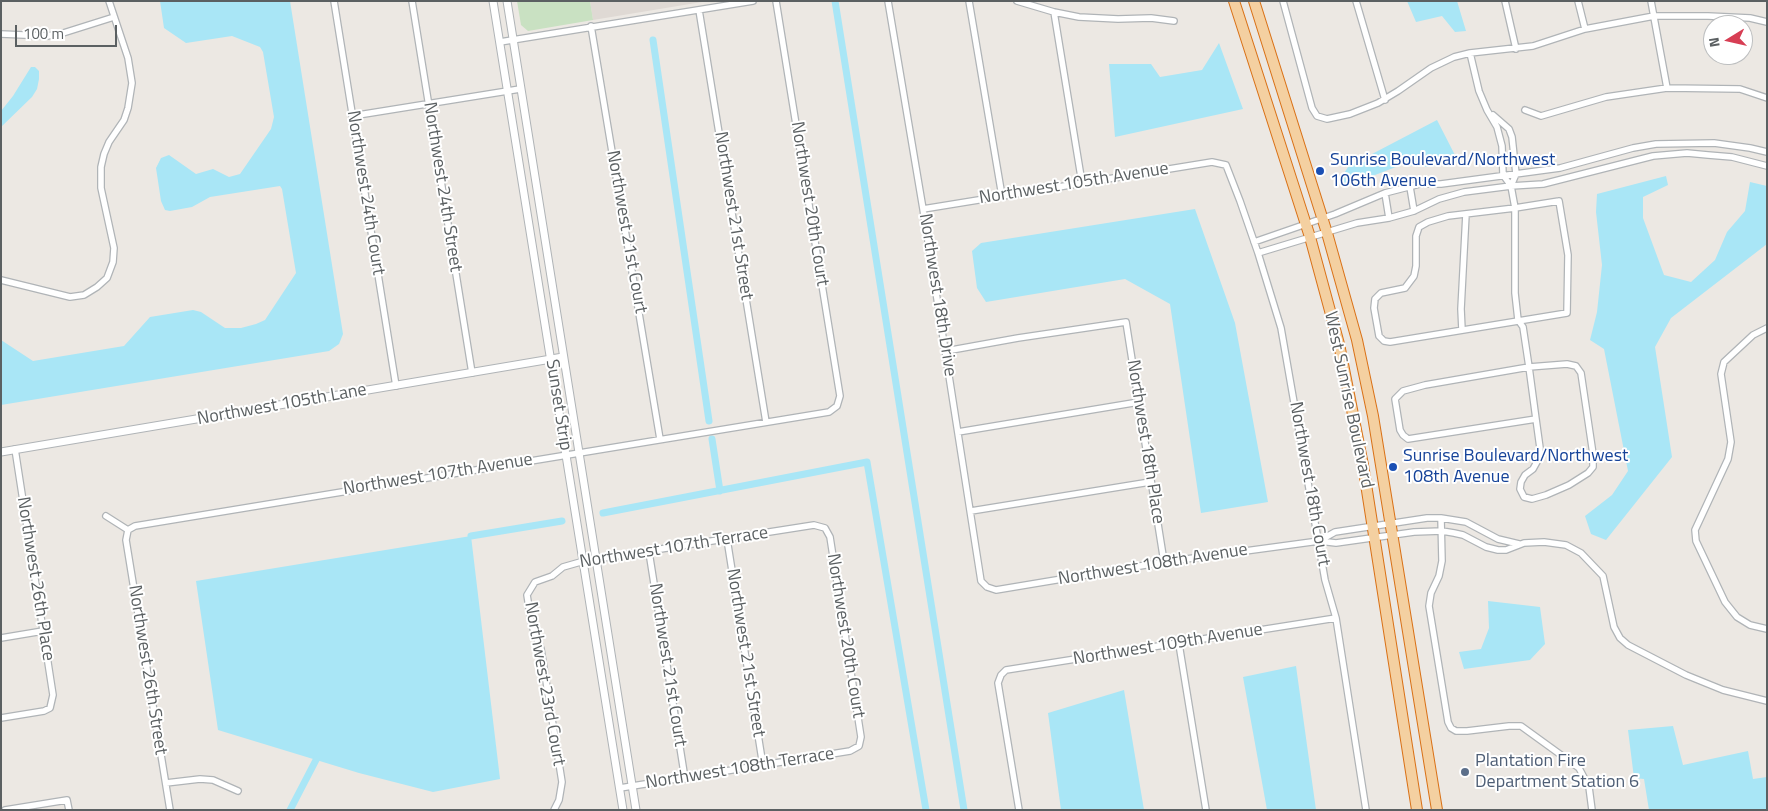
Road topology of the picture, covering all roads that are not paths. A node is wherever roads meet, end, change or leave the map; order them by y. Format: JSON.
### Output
{"nodes":[{"id":1,"x":109,"y":1,"type":"edge"},
{"id":2,"x":334,"y":1,"type":"edge"},
{"id":3,"x":412,"y":1,"type":"edge"},
{"id":4,"x":493,"y":1,"type":"edge"},
{"id":5,"x":506,"y":1,"type":"edge"},
{"id":6,"x":753,"y":1,"type":"edge"},
{"id":7,"x":776,"y":1,"type":"edge"},
{"id":8,"x":888,"y":1,"type":"edge"},
{"id":9,"x":969,"y":1,"type":"edge"},
{"id":10,"x":1017,"y":1,"type":"edge"},
{"id":11,"x":1234,"y":1,"type":"edge"},
{"id":12,"x":1254,"y":1,"type":"edge"},
{"id":13,"x":1282,"y":1,"type":"edge"},
{"id":14,"x":1356,"y":1,"type":"edge"},
{"id":15,"x":1505,"y":1,"type":"edge"},
{"id":16,"x":1578,"y":1,"type":"edge"},
{"id":17,"x":1651,"y":1,"type":"edge"},
{"id":18,"x":699,"y":10,"type":"junction"},
{"id":19,"x":1054,"y":12,"type":"junction"},
{"id":20,"x":1654,"y":16,"type":"junction"},
{"id":21,"x":114,"y":18,"type":"junction"},
{"id":22,"x":1174,"y":21,"type":"dead end"},
{"id":23,"x":1767,"y":22,"type":"edge"},
{"id":24,"x":591,"y":26,"type":"junction"},
{"id":25,"x":1585,"y":29,"type":"junction"},
{"id":26,"x":1,"y":34,"type":"edge"},
{"id":27,"x":513,"y":40,"type":"junction"},
{"id":28,"x":500,"y":42,"type":"junction"},
{"id":29,"x":1516,"y":49,"type":"junction"},
{"id":30,"x":1470,"y":53,"type":"junction"},
{"id":31,"x":1667,"y":88,"type":"junction"},
{"id":32,"x":520,"y":89,"type":"junction"},
{"id":33,"x":508,"y":91,"type":"junction"},
{"id":34,"x":1767,"y":98,"type":"edge"},
{"id":35,"x":1385,"y":100,"type":"junction"},
{"id":36,"x":429,"y":103,"type":"junction"},
{"id":37,"x":1487,"y":110,"type":"junction"},
{"id":38,"x":1525,"y":110,"type":"dead end"},
{"id":39,"x":352,"y":116,"type":"junction"},
{"id":40,"x":1767,"y":152,"type":"edge"},
{"id":41,"x":1226,"y":165,"type":"joint"},
{"id":42,"x":1767,"y":166,"type":"edge"},
{"id":43,"x":1516,"y":174,"type":"junction"},
{"id":44,"x":1503,"y":175,"type":"junction"},
{"id":45,"x":1082,"y":183,"type":"junction"},
{"id":46,"x":1511,"y":186,"type":"junction"},
{"id":47,"x":1410,"y":187,"type":"junction"},
{"id":48,"x":1385,"y":193,"type":"junction"},
{"id":49,"x":1002,"y":196,"type":"junction"},
{"id":50,"x":1515,"y":208,"type":"junction"},
{"id":51,"x":923,"y":209,"type":"junction"},
{"id":52,"x":1414,"y":211,"type":"junction"},
{"id":53,"x":1466,"y":214,"type":"junction"},
{"id":54,"x":1389,"y":218,"type":"junction"},
{"id":55,"x":1322,"y":219,"type":"junction"},
{"id":56,"x":1306,"y":225,"type":"junction"},
{"id":57,"x":1327,"y":233,"type":"junction"},
{"id":58,"x":1310,"y":237,"type":"junction"},
{"id":59,"x":1254,"y":242,"type":"junction"},
{"id":60,"x":1258,"y":253,"type":"junction"},
{"id":61,"x":1,"y":280,"type":"edge"},
{"id":62,"x":1518,"y":320,"type":"junction"},
{"id":63,"x":1767,"y":328,"type":"edge"},
{"id":64,"x":1462,"y":330,"type":"junction"},
{"id":65,"x":946,"y":351,"type":"junction"},
{"id":66,"x":563,"y":357,"type":"junction"},
{"id":67,"x":551,"y":359,"type":"junction"},
{"id":68,"x":1529,"y":368,"type":"junction"},
{"id":69,"x":472,"y":373,"type":"junction"},
{"id":70,"x":396,"y":386,"type":"junction"},
{"id":71,"x":1139,"y":402,"type":"junction"},
{"id":72,"x":837,"y":406,"type":"joint"},
{"id":73,"x":1536,"y":419,"type":"junction"},
{"id":74,"x":766,"y":422,"type":"junction"},
{"id":75,"x":958,"y":432,"type":"junction"},
{"id":76,"x":660,"y":438,"type":"junction"},
{"id":77,"x":15,"y":450,"type":"junction"},
{"id":78,"x":1,"y":452,"type":"edge"},
{"id":79,"x":579,"y":452,"type":"junction"},
{"id":80,"x":566,"y":454,"type":"junction"},
{"id":81,"x":1150,"y":482,"type":"junction"},
{"id":82,"x":971,"y":511,"type":"junction"},
{"id":83,"x":106,"y":516,"type":"dead end"},
{"id":84,"x":1441,"y":518,"type":"junction"},
{"id":85,"x":1391,"y":523,"type":"junction"},
{"id":86,"x":825,"y":528,"type":"joint"},
{"id":87,"x":128,"y":530,"type":"junction"},
{"id":88,"x":1442,"y":531,"type":"junction"},
{"id":89,"x":1374,"y":532,"type":"junction"},
{"id":90,"x":1393,"y":536,"type":"junction"},
{"id":91,"x":727,"y":539,"type":"junction"},
{"id":92,"x":1319,"y":541,"type":"junction"},
{"id":93,"x":1519,"y":544,"type":"junction"},
{"id":94,"x":649,"y":552,"type":"junction"},
{"id":95,"x":596,"y":559,"type":"junction"},
{"id":96,"x":584,"y":561,"type":"junction"},
{"id":97,"x":1164,"y":562,"type":"junction"},
{"id":98,"x":987,"y":587,"type":"joint"},
{"id":99,"x":530,"y":588,"type":"joint"},
{"id":100,"x":1336,"y":618,"type":"junction"},
{"id":101,"x":1767,"y":629,"type":"edge"},
{"id":102,"x":43,"y":631,"type":"junction"},
{"id":103,"x":1,"y":638,"type":"edge"},
{"id":104,"x":1179,"y":644,"type":"junction"},
{"id":105,"x":1767,"y":701,"type":"edge"},
{"id":106,"x":1,"y":718,"type":"edge"},
{"id":107,"x":859,"y":746,"type":"joint"},
{"id":108,"x":763,"y":766,"type":"junction"},
{"id":109,"x":685,"y":779,"type":"junction"},
{"id":110,"x":166,"y":783,"type":"junction"},
{"id":111,"x":632,"y":786,"type":"junction"},
{"id":112,"x":620,"y":788,"type":"junction"},
{"id":113,"x":238,"y":791,"type":"dead end"},
{"id":114,"x":5,"y":810,"type":"edge"},
{"id":115,"x":68,"y":810,"type":"edge"},
{"id":116,"x":170,"y":810,"type":"edge"},
{"id":117,"x":554,"y":810,"type":"edge"},
{"id":118,"x":623,"y":810,"type":"edge"},
{"id":119,"x":636,"y":810,"type":"edge"},
{"id":120,"x":1019,"y":810,"type":"edge"},
{"id":121,"x":1206,"y":810,"type":"edge"},
{"id":122,"x":1366,"y":810,"type":"edge"},
{"id":123,"x":1417,"y":810,"type":"edge"},
{"id":124,"x":1436,"y":810,"type":"edge"},
{"id":125,"x":1592,"y":810,"type":"edge"}],
"edges":[{"from":1,"to":21,"type":"street"},
{"from":2,"to":39,"type":"street","name":"Northwest 24th Court"},
{"from":3,"to":36,"type":"street","name":"Northwest 24th Street"},
{"from":4,"to":28,"type":"street","name":"Sunset Strip"},
{"from":5,"to":27,"type":"street","name":"Sunset Strip"},
{"from":6,"to":18,"type":"street"},
{"from":7,"to":72,"type":"street","name":"Northwest 20th Court"},
{"from":8,"to":51,"type":"street","name":"Northwest 18th Drive"},
{"from":9,"to":49,"type":"street"},
{"from":10,"to":19,"type":"street"},
{"from":11,"to":56,"type":"highway","name":"West Sunrise Boulevard"},
{"from":12,"to":55,"type":"highway","name":"West Sunrise Boulevard"},
{"from":13,"to":35,"type":"street"},
{"from":14,"to":35,"type":"street"},
{"from":15,"to":29,"type":"street"},
{"from":16,"to":25,"type":"street"},
{"from":17,"to":20,"type":"street"},
{"from":18,"to":24,"type":"street"},
{"from":18,"to":74,"type":"street","name":"Northwest 21st Street"},
{"from":19,"to":22,"type":"street"},
{"from":19,"to":45,"type":"street"},
{"from":20,"to":23,"type":"street"},
{"from":20,"to":25,"type":"street"},
{"from":20,"to":31,"type":"street"},
{"from":21,"to":26,"type":"street"},
{"from":21,"to":61,"type":"street"},
{"from":24,"to":27,"type":"street"},
{"from":24,"to":76,"type":"street","name":"Northwest 21st Court"},
{"from":25,"to":29,"type":"street"},
{"from":27,"to":28,"type":"street"},
{"from":27,"to":32,"type":"street","name":"Sunset Strip"},
{"from":28,"to":33,"type":"street","name":"Sunset Strip"},
{"from":29,"to":30,"type":"street"},
{"from":30,"to":35,"type":"street"},
{"from":30,"to":37,"type":"street"},
{"from":31,"to":34,"type":"street"},
{"from":31,"to":38,"type":"street"},
{"from":32,"to":33,"type":"street"},
{"from":32,"to":66,"type":"street","name":"Sunset Strip"},
{"from":33,"to":36,"type":"street"},
{"from":33,"to":67,"type":"street","name":"Sunset Strip"},
{"from":36,"to":39,"type":"street"},
{"from":36,"to":69,"type":"street","name":"Northwest 24th Street"},
{"from":37,"to":43,"type":"street"},
{"from":37,"to":44,"type":"street"},
{"from":39,"to":70,"type":"street","name":"Northwest 24th Court"},
{"from":40,"to":43,"type":"street"},
{"from":41,"to":45,"type":"street","name":"Northwest 105th Avenue"},
{"from":41,"to":59,"type":"street","name":"Northwest 18th Court"},
{"from":42,"to":46,"type":"street"},
{"from":43,"to":44,"type":"street"},
{"from":43,"to":46,"type":"street"},
{"from":44,"to":46,"type":"street"},
{"from":44,"to":47,"type":"street"},
{"from":45,"to":49,"type":"street","name":"Northwest 105th Avenue"},
{"from":46,"to":50,"type":"street"},
{"from":46,"to":52,"type":"street"},
{"from":47,"to":48,"type":"street"},
{"from":47,"to":52,"type":"street"},
{"from":48,"to":54,"type":"street"},
{"from":48,"to":55,"type":"street"},
{"from":49,"to":51,"type":"street","name":"Northwest 105th Avenue"},
{"from":50,"to":53,"type":"street"},
{"from":50,"to":62,"type":"street"},
{"from":50,"to":62,"type":"street"},
{"from":51,"to":65,"type":"street","name":"Northwest 18th Drive"},
{"from":52,"to":54,"type":"street"},
{"from":53,"to":64,"type":"street"},
{"from":53,"to":64,"type":"street"},
{"from":54,"to":57,"type":"street"},
{"from":55,"to":56,"type":"street"},
{"from":55,"to":57,"type":"highway","name":"West Sunrise Boulevard"},
{"from":56,"to":58,"type":"highway","name":"West Sunrise Boulevard"},
{"from":56,"to":59,"type":"street"},
{"from":57,"to":58,"type":"street"},
{"from":57,"to":85,"type":"highway","name":"West Sunrise Boulevard"},
{"from":58,"to":60,"type":"street"},
{"from":58,"to":89,"type":"highway","name":"West Sunrise Boulevard"},
{"from":59,"to":60,"type":"street","name":"Northwest 18th Court"},
{"from":60,"to":92,"type":"street","name":"Northwest 18th Court"},
{"from":62,"to":64,"type":"street"},
{"from":62,"to":68,"type":"street"},
{"from":63,"to":101,"type":"street"},
{"from":65,"to":71,"type":"street","name":"Northwest 18th Place"},
{"from":65,"to":75,"type":"street","name":"Northwest 18th Drive"},
{"from":66,"to":67,"type":"street","name":"Northwest 105th Lane"},
{"from":66,"to":79,"type":"street","name":"Sunset Strip"},
{"from":67,"to":69,"type":"street","name":"Northwest 105th Lane"},
{"from":67,"to":80,"type":"street","name":"Sunset Strip"},
{"from":68,"to":73,"type":"street"},
{"from":68,"to":73,"type":"street"},
{"from":68,"to":73,"type":"street"},
{"from":69,"to":70,"type":"street","name":"Northwest 105th Lane"},
{"from":70,"to":77,"type":"street","name":"Northwest 105th Lane"},
{"from":71,"to":75,"type":"street"},
{"from":71,"to":81,"type":"street","name":"Northwest 18th Place"},
{"from":72,"to":74,"type":"street","name":"Northwest 107th Avenue"},
{"from":74,"to":76,"type":"street","name":"Northwest 107th Avenue"},
{"from":75,"to":82,"type":"street","name":"Northwest 18th Drive"},
{"from":76,"to":79,"type":"street","name":"Northwest 107th Avenue"},
{"from":77,"to":78,"type":"street","name":"Northwest 105th Lane"},
{"from":77,"to":102,"type":"street","name":"Northwest 26th Place"},
{"from":79,"to":80,"type":"street","name":"Northwest 107th Avenue"},
{"from":79,"to":95,"type":"street","name":"Sunset Strip"},
{"from":80,"to":87,"type":"street","name":"Northwest 107th Avenue"},
{"from":80,"to":96,"type":"street","name":"Sunset Strip"},
{"from":81,"to":82,"type":"street"},
{"from":81,"to":97,"type":"street","name":"Northwest 18th Place"},
{"from":82,"to":98,"type":"street","name":"Northwest 18th Drive"},
{"from":83,"to":87,"type":"street"},
{"from":84,"to":85,"type":"street","name":"Northwest 108th Avenue"},
{"from":84,"to":88,"type":"street"},
{"from":84,"to":93,"type":"street","name":"Northwest 108th Avenue"},
{"from":85,"to":89,"type":"street","name":"Northwest 108th Avenue"},
{"from":85,"to":90,"type":"highway","name":"West Sunrise Boulevard"},
{"from":86,"to":91,"type":"street","name":"Northwest 107th Terrace"},
{"from":86,"to":107,"type":"street","name":"Northwest 20th Court"},
{"from":87,"to":110,"type":"street","name":"Northwest 26th Street"},
{"from":88,"to":90,"type":"street","name":"Northwest 108th Avenue"},
{"from":88,"to":93,"type":"street","name":"Northwest 108th Avenue"},
{"from":88,"to":125,"type":"street"},
{"from":89,"to":90,"type":"street","name":"Northwest 108th Avenue"},
{"from":89,"to":92,"type":"street","name":"Northwest 108th Avenue"},
{"from":89,"to":92,"type":"street","name":"Northwest 108th Avenue"},
{"from":89,"to":123,"type":"highway","name":"West Sunrise Boulevard"},
{"from":90,"to":124,"type":"highway","name":"West Sunrise Boulevard"},
{"from":91,"to":94,"type":"street","name":"Northwest 107th Terrace"},
{"from":91,"to":108,"type":"street","name":"Northwest 21st Street"},
{"from":92,"to":97,"type":"street","name":"Northwest 108th Avenue"},
{"from":92,"to":100,"type":"street","name":"Northwest 18th Court"},
{"from":93,"to":105,"type":"street","name":"Northwest 108th Avenue"},
{"from":94,"to":95,"type":"street","name":"Northwest 107th Terrace"},
{"from":94,"to":109,"type":"street","name":"Northwest 21st Court"},
{"from":95,"to":96,"type":"street","name":"Northwest 107th Terrace"},
{"from":95,"to":111,"type":"street","name":"Sunset Strip"},
{"from":96,"to":99,"type":"street","name":"Northwest 107th Terrace"},
{"from":96,"to":112,"type":"street","name":"Sunset Strip"},
{"from":97,"to":98,"type":"street","name":"Northwest 108th Avenue"},
{"from":99,"to":117,"type":"street","name":"Northwest 23rd Court"},
{"from":100,"to":104,"type":"street","name":"Northwest 109th Avenue"},
{"from":100,"to":122,"type":"street","name":"Northwest 18th Court"},
{"from":102,"to":103,"type":"street"},
{"from":102,"to":106,"type":"street","name":"Northwest 26th Place"},
{"from":104,"to":120,"type":"street","name":"Northwest 109th Avenue"},
{"from":104,"to":121,"type":"street"},
{"from":107,"to":108,"type":"street","name":"Northwest 108th Terrace"},
{"from":108,"to":109,"type":"street","name":"Northwest 108th Terrace"},
{"from":109,"to":111,"type":"street","name":"Northwest 108th Terrace"},
{"from":110,"to":113,"type":"street"},
{"from":110,"to":116,"type":"street","name":"Northwest 26th Street"},
{"from":111,"to":112,"type":"street","name":"Northwest 108th Terrace"},
{"from":111,"to":119,"type":"street","name":"Sunset Strip"},
{"from":112,"to":118,"type":"street","name":"Sunset Strip"},
{"from":114,"to":115,"type":"street"}]}
